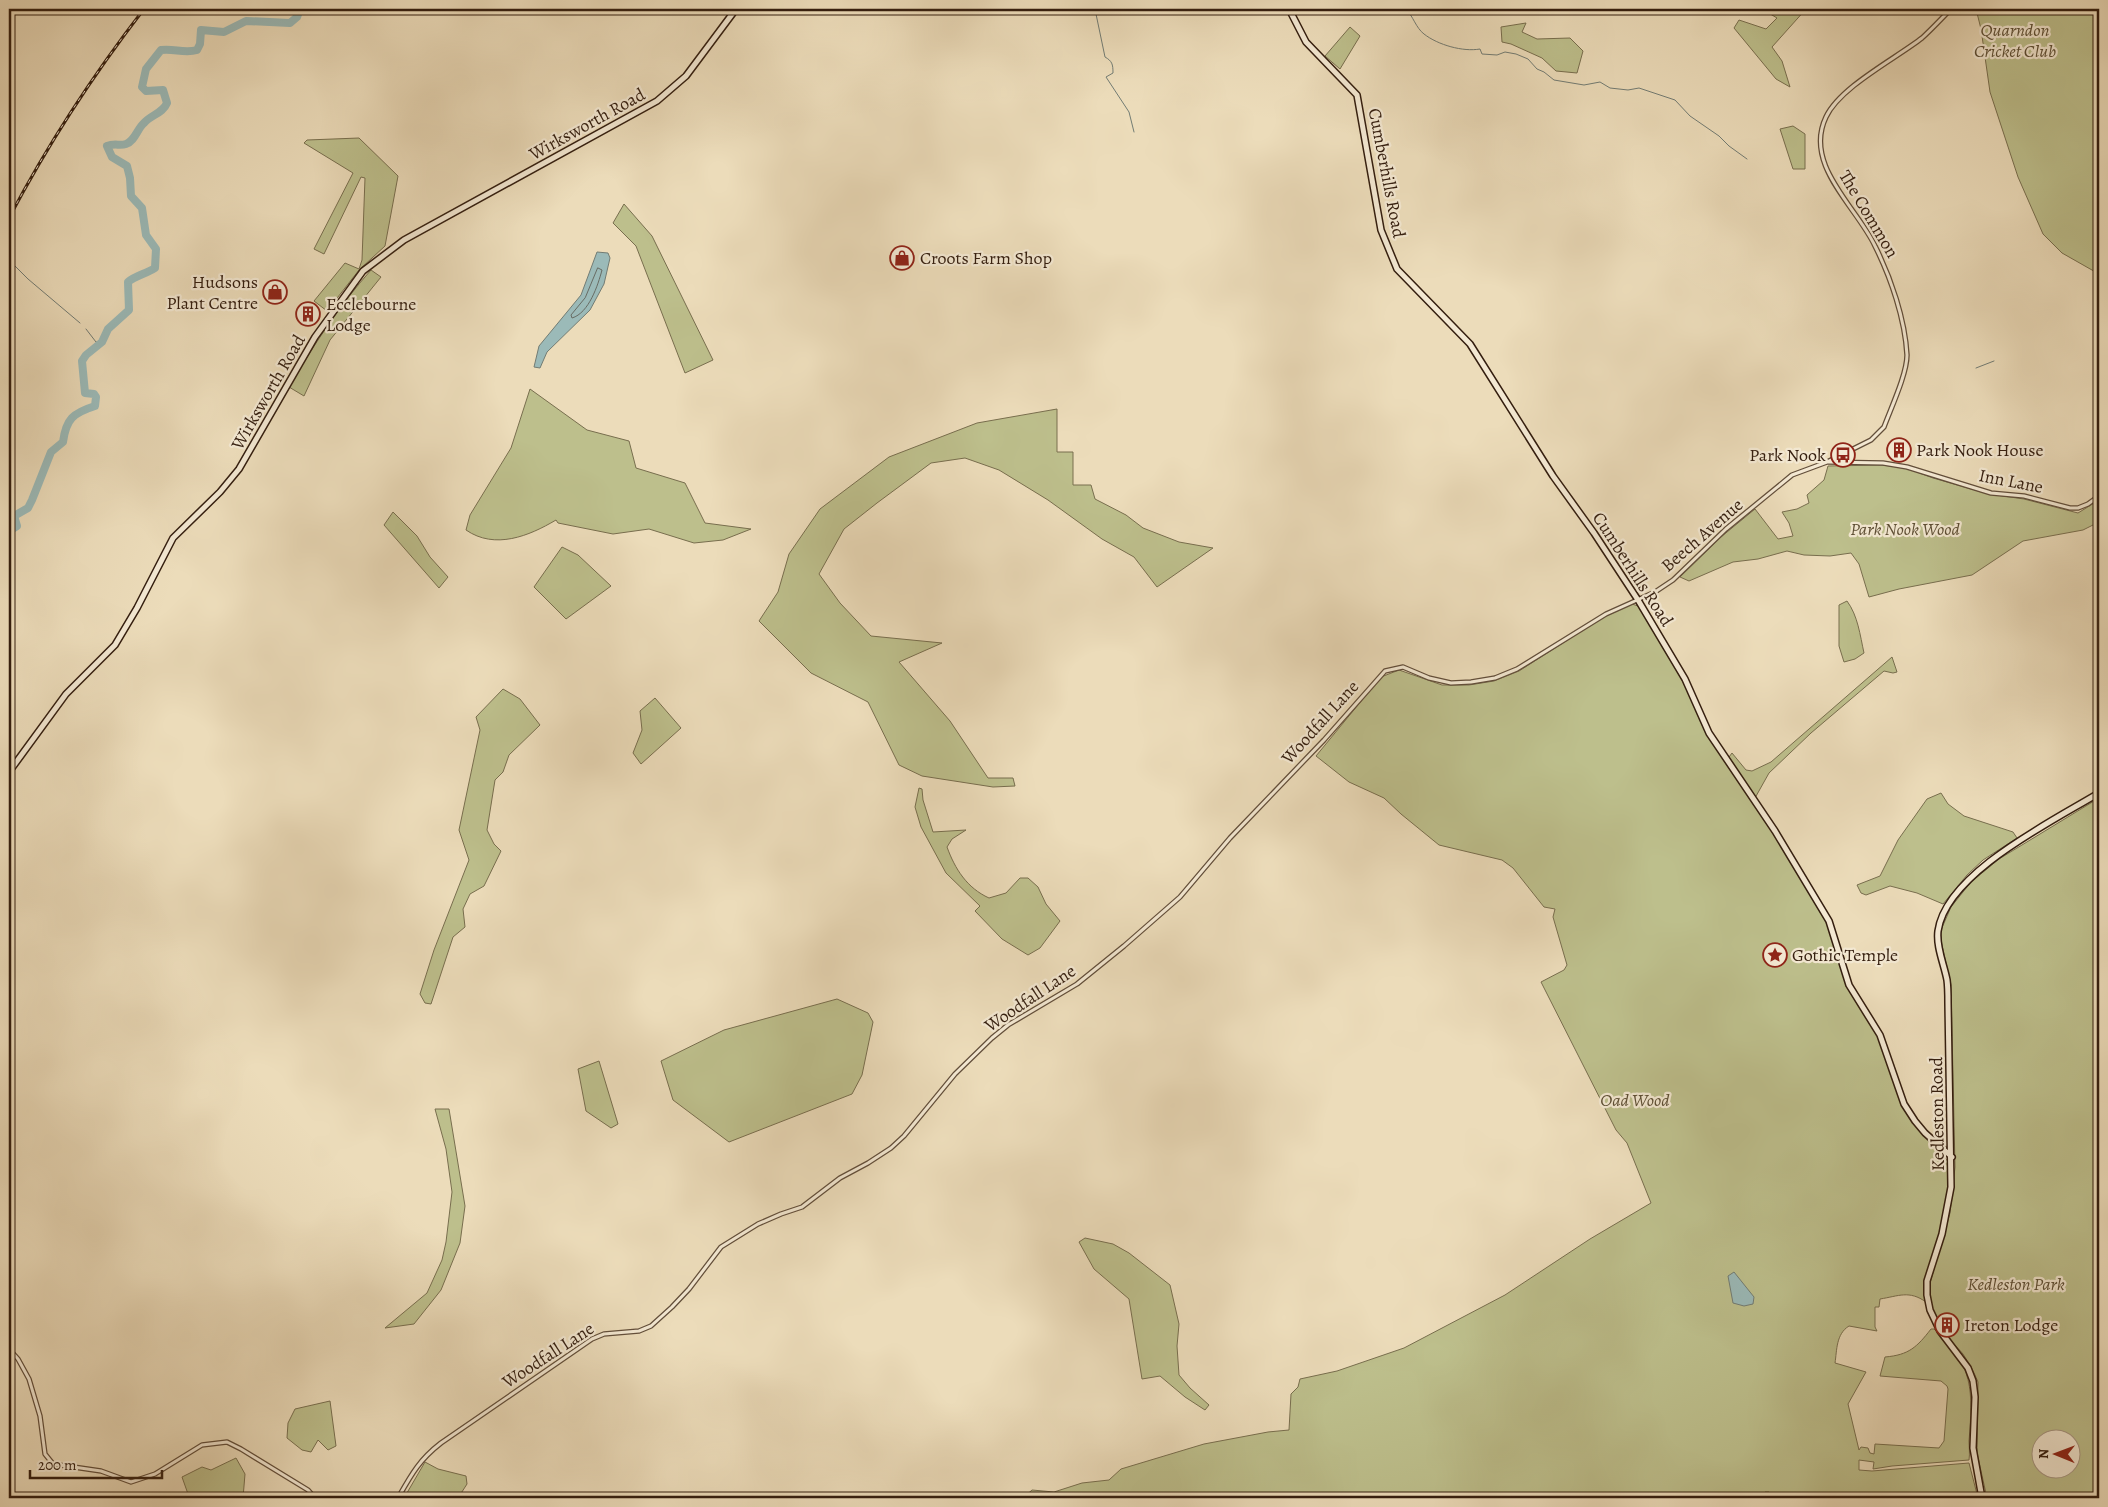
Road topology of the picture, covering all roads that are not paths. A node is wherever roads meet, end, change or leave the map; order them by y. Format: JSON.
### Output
{"nodes":[{"id":1,"x":736,"y":9,"type":"edge"},
{"id":2,"x":1289,"y":9,"type":"edge"},
{"id":3,"x":1952,"y":9,"type":"edge"},
{"id":4,"x":1827,"y":462,"type":"junction"},
{"id":5,"x":1781,"y":485,"type":"joint"},
{"id":6,"x":2099,"y":496,"type":"edge"},
{"id":7,"x":1638,"y":600,"type":"junction"},
{"id":8,"x":9,"y":772,"type":"edge"},
{"id":9,"x":2099,"y":793,"type":"edge"},
{"id":10,"x":1952,"y":1157,"type":"junction"},
{"id":11,"x":9,"y":1349,"type":"edge"},
{"id":12,"x":315,"y":1498,"type":"edge"},
{"id":13,"x":398,"y":1498,"type":"edge"},
{"id":14,"x":1982,"y":1498,"type":"edge"}],
"edges":[{"from":1,"to":8,"type":"street","name":"Wirksworth Road"},
{"from":2,"to":7,"type":"street","name":"Cumberhills Road"},
{"from":3,"to":4,"type":"street","name":"The Common"},
{"from":4,"to":5,"type":"street","name":"The Common"},
{"from":4,"to":6,"type":"street","name":"Inn Lane"},
{"from":5,"to":7,"type":"street","name":"Beech Avenue"},
{"from":7,"to":10,"type":"street","name":"Cumberhills Road"},
{"from":7,"to":13,"type":"street","name":"Woodfall Lane"},
{"from":9,"to":10,"type":"street","name":"Kedleston Road"},
{"from":10,"to":14,"type":"street","name":"Kedleston Road"},
{"from":11,"to":12,"type":"street"}]}
